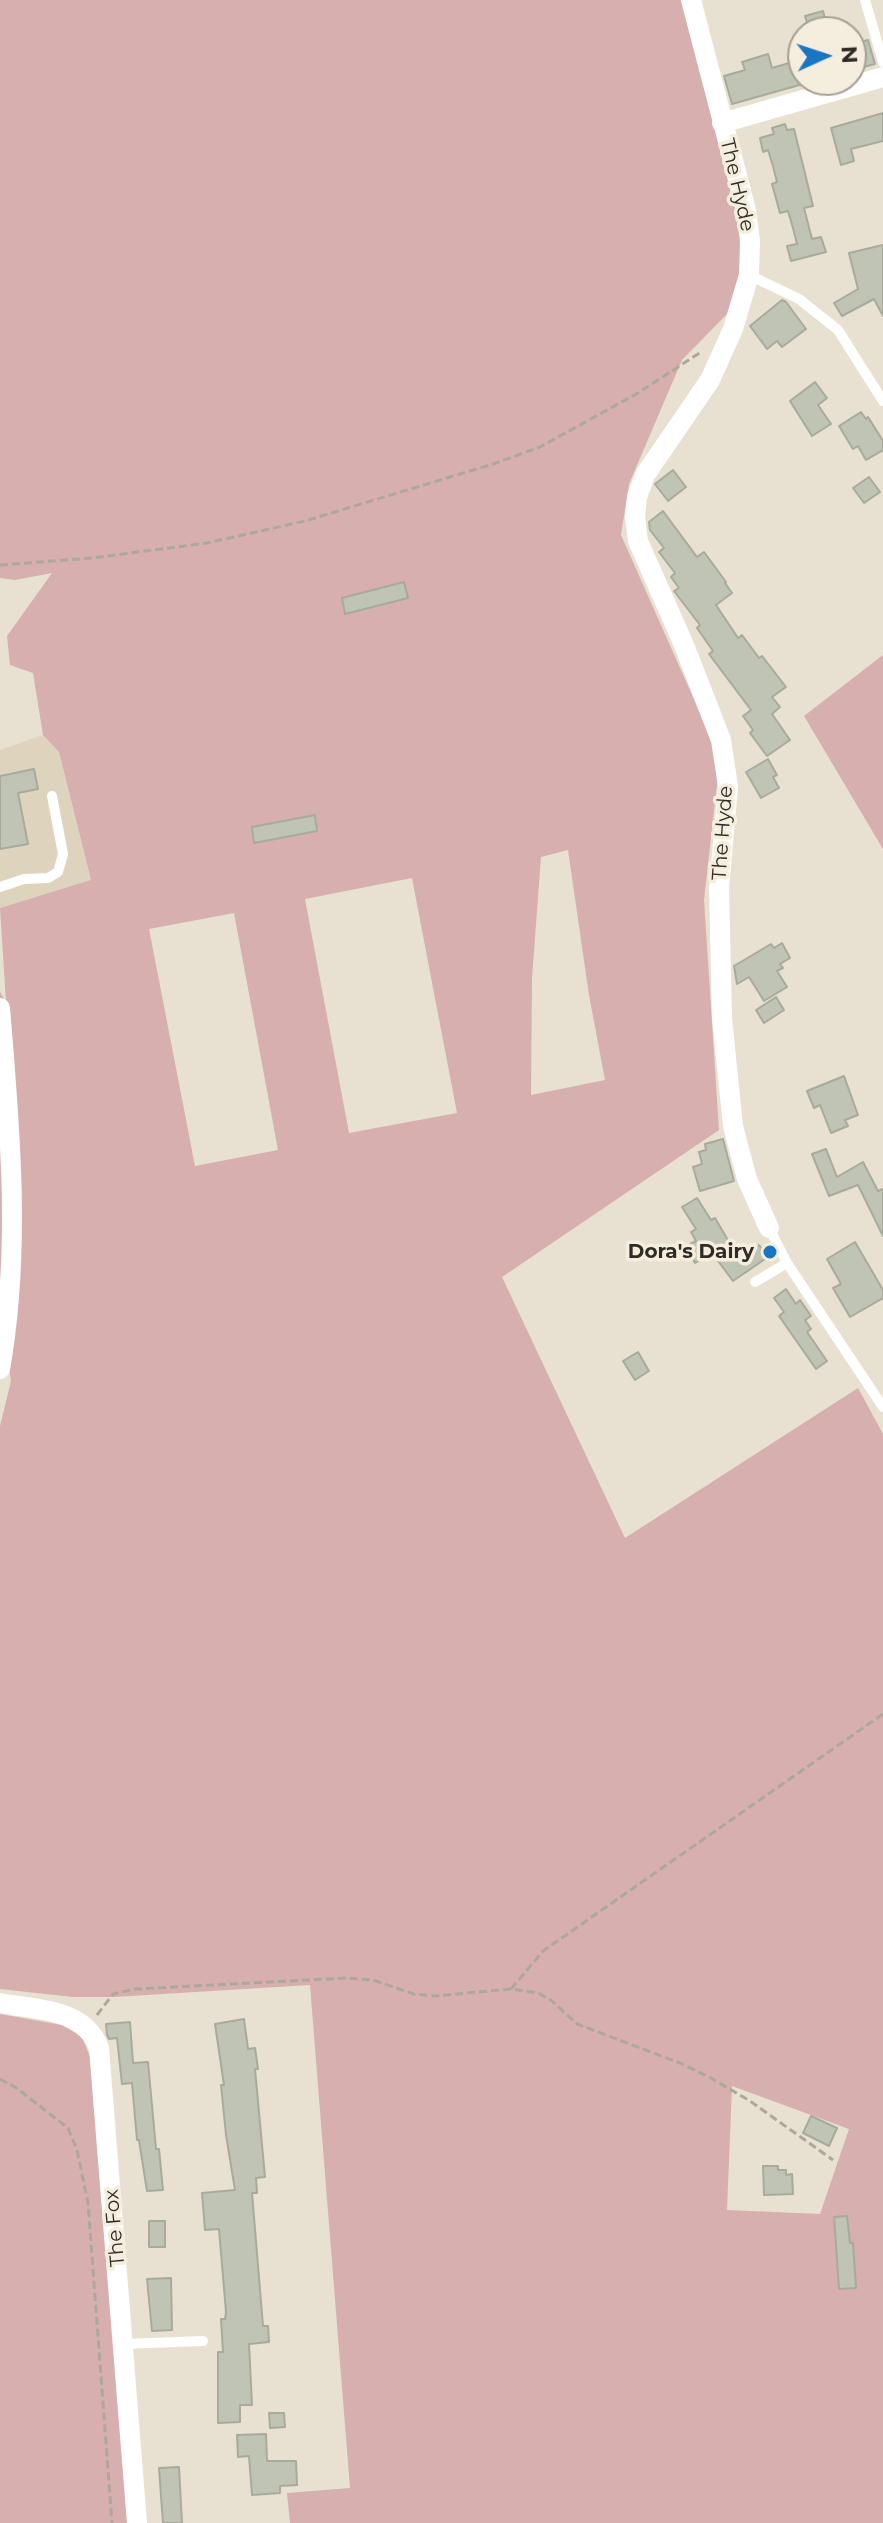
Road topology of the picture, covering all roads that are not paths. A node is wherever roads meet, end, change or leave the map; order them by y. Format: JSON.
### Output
{"nodes":[{"id":1,"x":691,"y":0,"type":"edge"},
{"id":2,"x":865,"y":0,"type":"edge"},
{"id":3,"x":883,"y":62,"type":"edge"},
{"id":4,"x":883,"y":77,"type":"edge"},
{"id":5,"x":722,"y":123,"type":"junction"},
{"id":6,"x":749,"y":275,"type":"junction"},
{"id":7,"x":883,"y":401,"type":"edge"},
{"id":8,"x":52,"y":796,"type":"dead end"},
{"id":9,"x":0,"y":887,"type":"edge"},
{"id":10,"x":0,"y":1008,"type":"edge"},
{"id":11,"x":769,"y":1228,"type":"joint"},
{"id":12,"x":787,"y":1263,"type":"junction"},
{"id":13,"x":755,"y":1282,"type":"dead end"},
{"id":14,"x":0,"y":1369,"type":"edge"},
{"id":15,"x":883,"y":1407,"type":"edge"},
{"id":16,"x":0,"y":2003,"type":"edge"},
{"id":17,"x":203,"y":2341,"type":"dead end"},
{"id":18,"x":124,"y":2344,"type":"junction"},
{"id":19,"x":137,"y":2523,"type":"edge"}],
"edges":[{"from":1,"to":5,"type":"street","name":"The Hyde"},
{"from":2,"to":3,"type":"lane"},
{"from":4,"to":5,"type":"street","name":"The Hyde"},
{"from":5,"to":6,"type":"street","name":"The Hyde"},
{"from":6,"to":7,"type":"lane"},
{"from":6,"to":11,"type":"street","name":"The Hyde"},
{"from":8,"to":9,"type":"lane"},
{"from":10,"to":14,"type":"street"},
{"from":11,"to":12,"type":"lane","name":"The Hyde"},
{"from":12,"to":13,"type":"lane"},
{"from":12,"to":15,"type":"lane","name":"The Hyde"},
{"from":16,"to":18,"type":"street","name":"The Fox"},
{"from":17,"to":18,"type":"lane"},
{"from":18,"to":19,"type":"street","name":"The Fox"}]}
